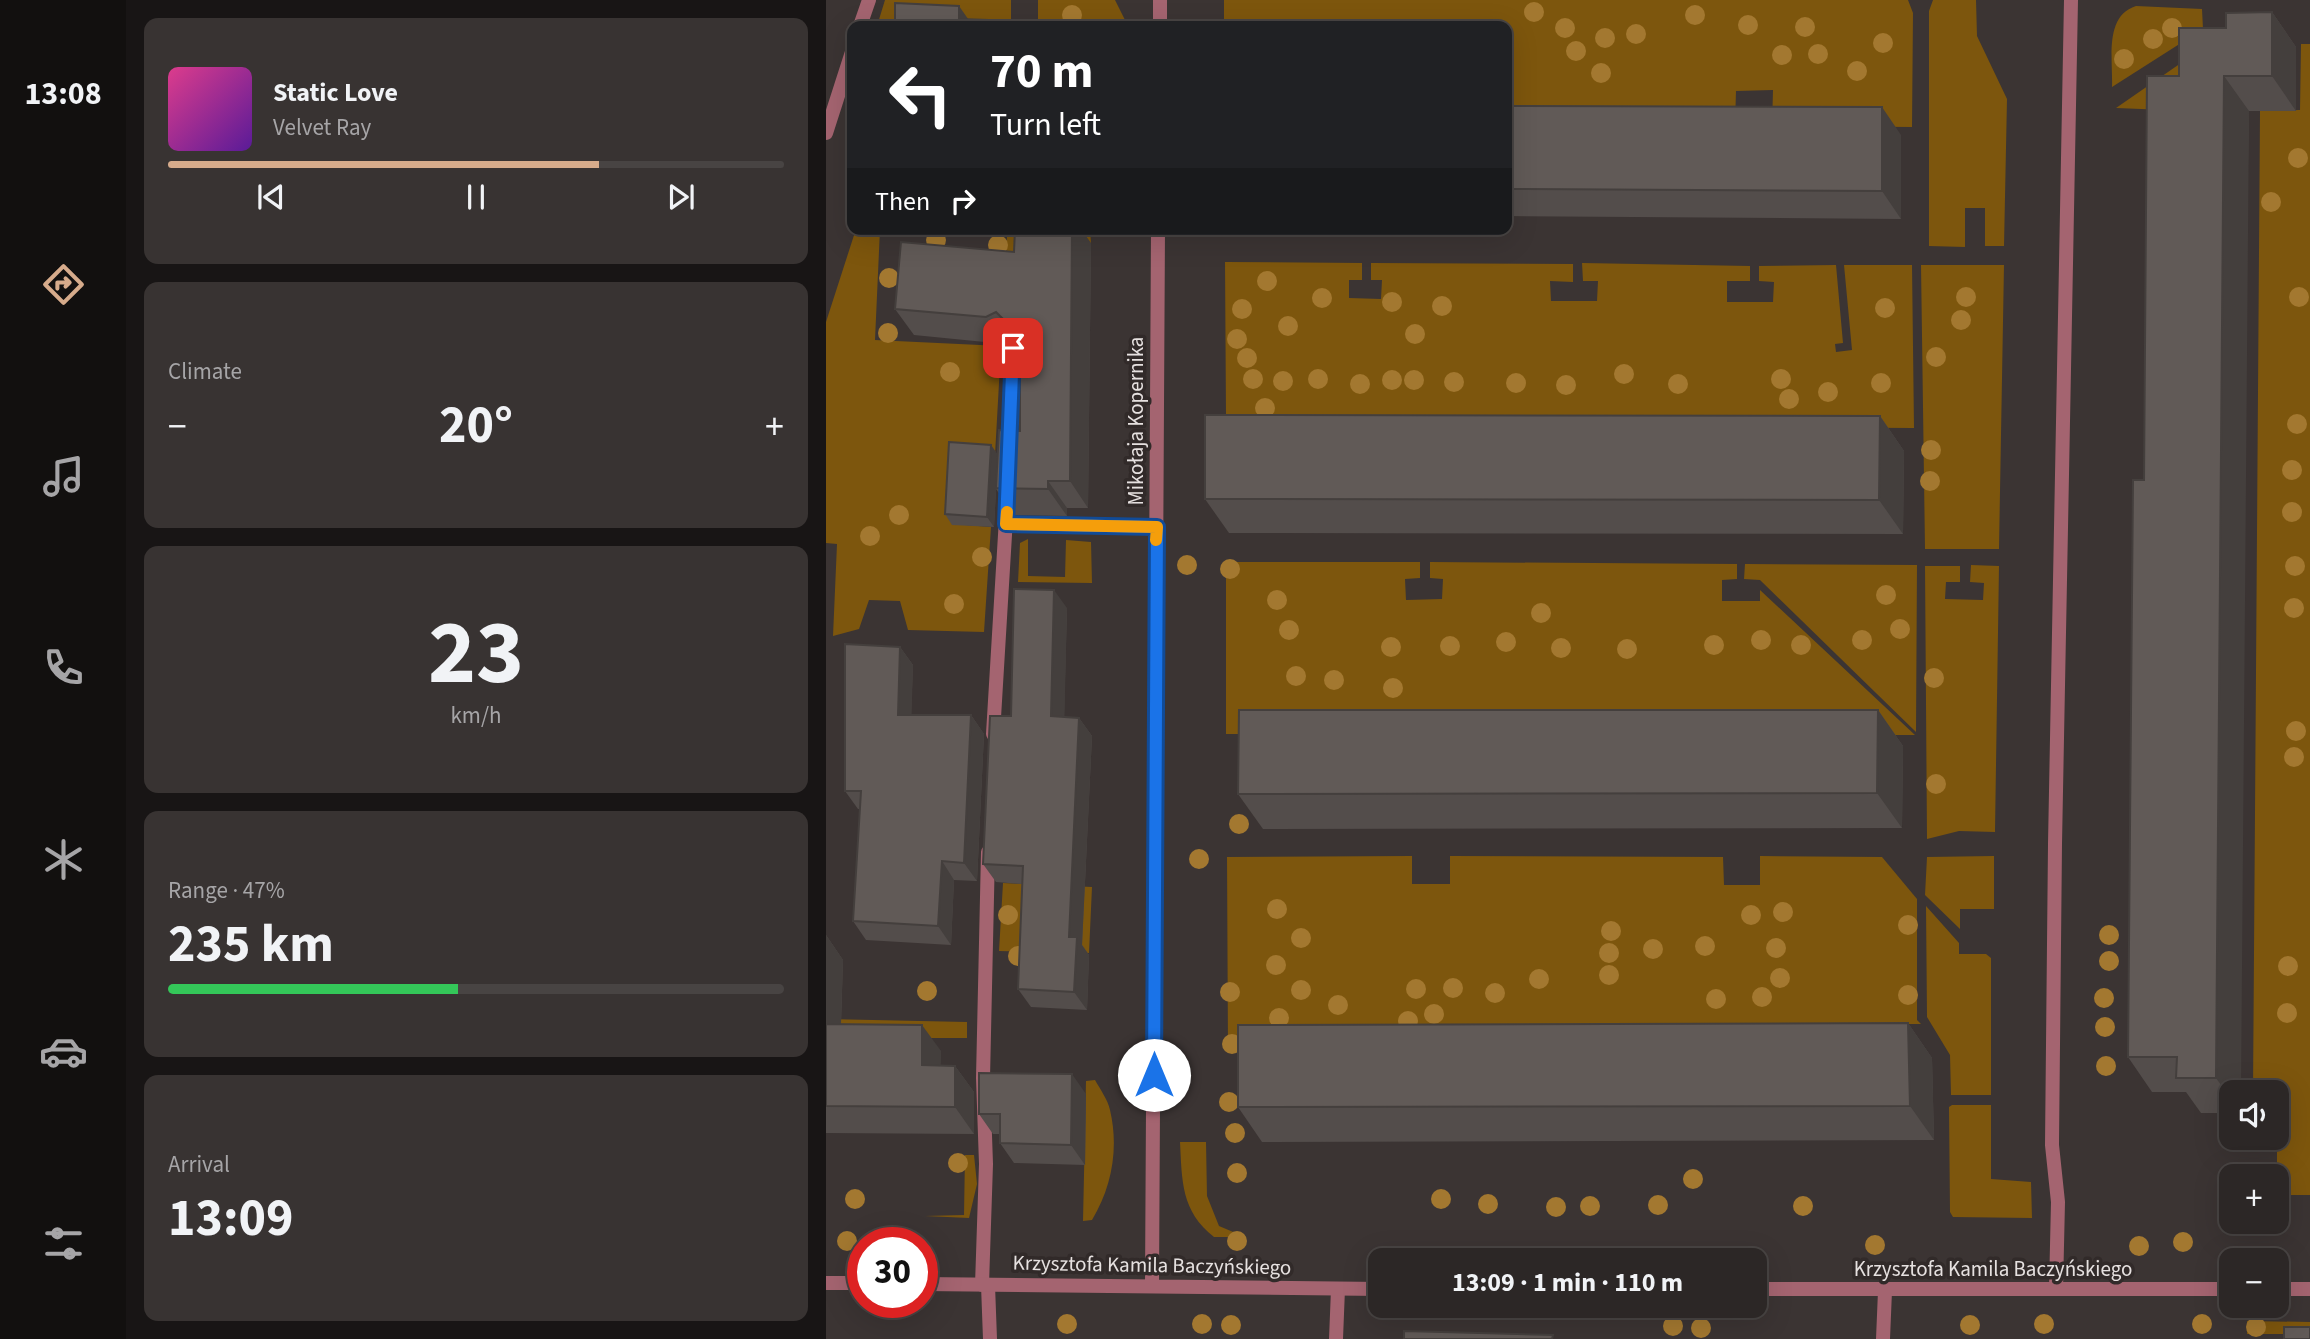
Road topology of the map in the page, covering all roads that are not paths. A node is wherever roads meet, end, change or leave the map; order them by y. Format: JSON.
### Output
{"nodes":[{"id":1,"x":869,"y":0,"type":"edge"},
{"id":2,"x":1160,"y":0,"type":"edge"},
{"id":3,"x":2071,"y":0,"type":"edge"},
{"id":4,"x":862,"y":21,"type":"edge"},
{"id":5,"x":1160,"y":21,"type":"edge"},
{"id":6,"x":847,"y":68,"type":"edge"},
{"id":7,"x":826,"y":133,"type":"edge"},
{"id":8,"x":1158,"y":235,"type":"edge"},
{"id":9,"x":1013,"y":348,"type":"edge"},
{"id":10,"x":1006,"y":524,"type":"junction"},
{"id":11,"x":1157,"y":527,"type":"junction"},
{"id":12,"x":992,"y":750,"type":"edge"},
{"id":13,"x":988,"y":841,"type":"edge"},
{"id":14,"x":826,"y":1283,"type":"edge"},
{"id":15,"x":847,"y":1283,"type":"edge"},
{"id":16,"x":938,"y":1284,"type":"edge"},
{"id":17,"x":985,"y":1285,"type":"junction"},
{"id":18,"x":1152,"y":1285,"type":"junction"},
{"id":19,"x":1338,"y":1289,"type":"junction"},
{"id":20,"x":1368,"y":1289,"type":"edge"},
{"id":21,"x":1767,"y":1289,"type":"edge"},
{"id":22,"x":2056,"y":1289,"type":"junction"},
{"id":23,"x":2219,"y":1289,"type":"edge"},
{"id":24,"x":2289,"y":1289,"type":"edge"},
{"id":25,"x":2310,"y":1289,"type":"edge"},
{"id":26,"x":1885,"y":1291,"type":"junction"},
{"id":27,"x":990,"y":1339,"type":"edge"},
{"id":28,"x":1336,"y":1339,"type":"edge"},
{"id":29,"x":1883,"y":1339,"type":"edge"}],
"edges":[{"from":1,"to":4,"type":"street"},
{"from":2,"to":5,"type":"street"},
{"from":3,"to":22,"type":"street"},
{"from":6,"to":7,"type":"street"},
{"from":8,"to":11,"type":"street","name":"Mikołaja Kopernika"},
{"from":9,"to":10,"type":"street"},
{"from":10,"to":11,"type":"street"},
{"from":10,"to":12,"type":"street"},
{"from":11,"to":18,"type":"street","name":"Mikołaja Kopernika"},
{"from":13,"to":17,"type":"street"},
{"from":14,"to":15,"type":"street"},
{"from":16,"to":17,"type":"street","name":"Krzysztofa Kamila Baczyńskiego"},
{"from":17,"to":18,"type":"street","name":"Krzysztofa Kamila Baczyńskiego"},
{"from":17,"to":27,"type":"street"},
{"from":18,"to":19,"type":"street","name":"Krzysztofa Kamila Baczyńskiego"},
{"from":19,"to":20,"type":"street","name":"Krzysztofa Kamila Baczyńskiego"},
{"from":19,"to":28,"type":"street"},
{"from":21,"to":26,"type":"street","name":"Krzysztofa Kamila Baczyńskiego"},
{"from":22,"to":23,"type":"street","name":"Krzysztofa Kamila Baczyńskiego"},
{"from":22,"to":26,"type":"street","name":"Krzysztofa Kamila Baczyńskiego"},
{"from":24,"to":25,"type":"street"},
{"from":26,"to":29,"type":"street"}]}
